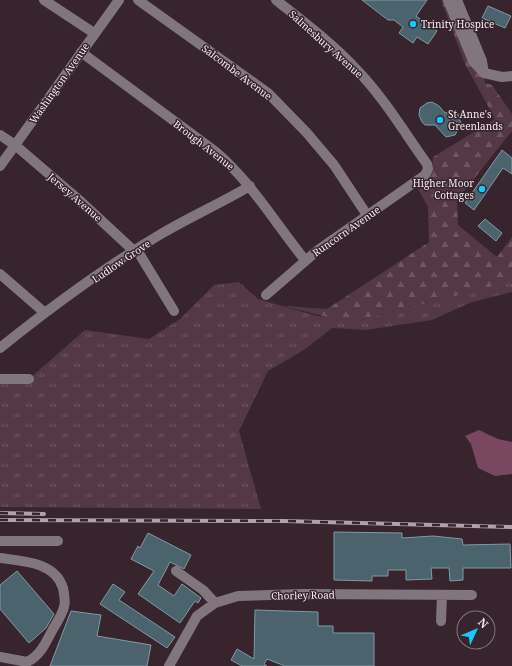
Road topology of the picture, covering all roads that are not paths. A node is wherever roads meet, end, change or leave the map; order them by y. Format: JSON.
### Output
{"nodes":[{"id":1,"x":44,"y":0,"type":"edge"},
{"id":2,"x":119,"y":0,"type":"edge"},
{"id":3,"x":138,"y":0,"type":"edge"},
{"id":4,"x":276,"y":0,"type":"edge"},
{"id":5,"x":448,"y":0,"type":"edge"},
{"id":6,"x":457,"y":0,"type":"edge"},
{"id":7,"x":94,"y":33,"type":"junction"},
{"id":8,"x":82,"y":52,"type":"junction"},
{"id":9,"x":484,"y":73,"type":"junction"},
{"id":10,"x":512,"y":76,"type":"edge"},
{"id":11,"x":0,"y":134,"type":"edge"},
{"id":12,"x":15,"y":145,"type":"junction"},
{"id":13,"x":0,"y":166,"type":"edge"},
{"id":14,"x":428,"y":169,"type":"joint"},
{"id":15,"x":250,"y":186,"type":"junction"},
{"id":16,"x":367,"y":215,"type":"junction"},
{"id":17,"x":136,"y":250,"type":"junction"},
{"id":18,"x":305,"y":260,"type":"junction"},
{"id":19,"x":0,"y":274,"type":"edge"},
{"id":20,"x":266,"y":295,"type":"dead end"},
{"id":21,"x":174,"y":311,"type":"dead end"},
{"id":22,"x":45,"y":313,"type":"junction"},
{"id":23,"x":0,"y":348,"type":"edge"},
{"id":24,"x":0,"y":379,"type":"edge"},
{"id":25,"x":29,"y":379,"type":"dead end"},
{"id":26,"x":0,"y":540,"type":"edge"},
{"id":27,"x":58,"y":541,"type":"dead end"},
{"id":28,"x":0,"y":558,"type":"edge"},
{"id":29,"x":176,"y":571,"type":"dead end"},
{"id":30,"x":442,"y":595,"type":"junction"},
{"id":31,"x":472,"y":595,"type":"dead end"},
{"id":32,"x":215,"y":603,"type":"junction"},
{"id":33,"x":441,"y":621,"type":"dead end"},
{"id":34,"x":0,"y":657,"type":"edge"},
{"id":35,"x":169,"y":666,"type":"edge"}],
"edges":[{"from":1,"to":7,"type":"street"},
{"from":2,"to":7,"type":"street","name":"Washington Avenue"},
{"from":3,"to":16,"type":"street","name":"Salcombe Avenue"},
{"from":4,"to":14,"type":"street","name":"Salmesbury Avenue"},
{"from":5,"to":9,"type":"street"},
{"from":6,"to":9,"type":"street"},
{"from":7,"to":8,"type":"street","name":"Washington Avenue"},
{"from":8,"to":12,"type":"street","name":"Washington Avenue"},
{"from":8,"to":15,"type":"street","name":"Brough Avenue"},
{"from":9,"to":10,"type":"street"},
{"from":11,"to":12,"type":"street","name":"Jersey Avenue"},
{"from":12,"to":13,"type":"street","name":"Washington Avenue"},
{"from":12,"to":17,"type":"street","name":"Jersey Avenue"},
{"from":14,"to":16,"type":"street","name":"Runcorn Avenue"},
{"from":15,"to":17,"type":"street","name":"Ludlow Grove"},
{"from":15,"to":18,"type":"street","name":"Brough Avenue"},
{"from":16,"to":18,"type":"street","name":"Runcorn Avenue"},
{"from":17,"to":21,"type":"street","name":"Jersey Avenue"},
{"from":17,"to":22,"type":"street","name":"Ludlow Grove"},
{"from":18,"to":20,"type":"street","name":"Runcorn Avenue"},
{"from":19,"to":22,"type":"street"},
{"from":22,"to":23,"type":"street","name":"Ludlow Grove"},
{"from":24,"to":25,"type":"street"},
{"from":26,"to":27,"type":"street"},
{"from":28,"to":34,"type":"street"},
{"from":29,"to":32,"type":"street"},
{"from":30,"to":31,"type":"street","name":"Chorley Road"},
{"from":30,"to":32,"type":"street","name":"Chorley Road"},
{"from":30,"to":33,"type":"street"},
{"from":32,"to":35,"type":"street","name":"Chorley Road"}]}
